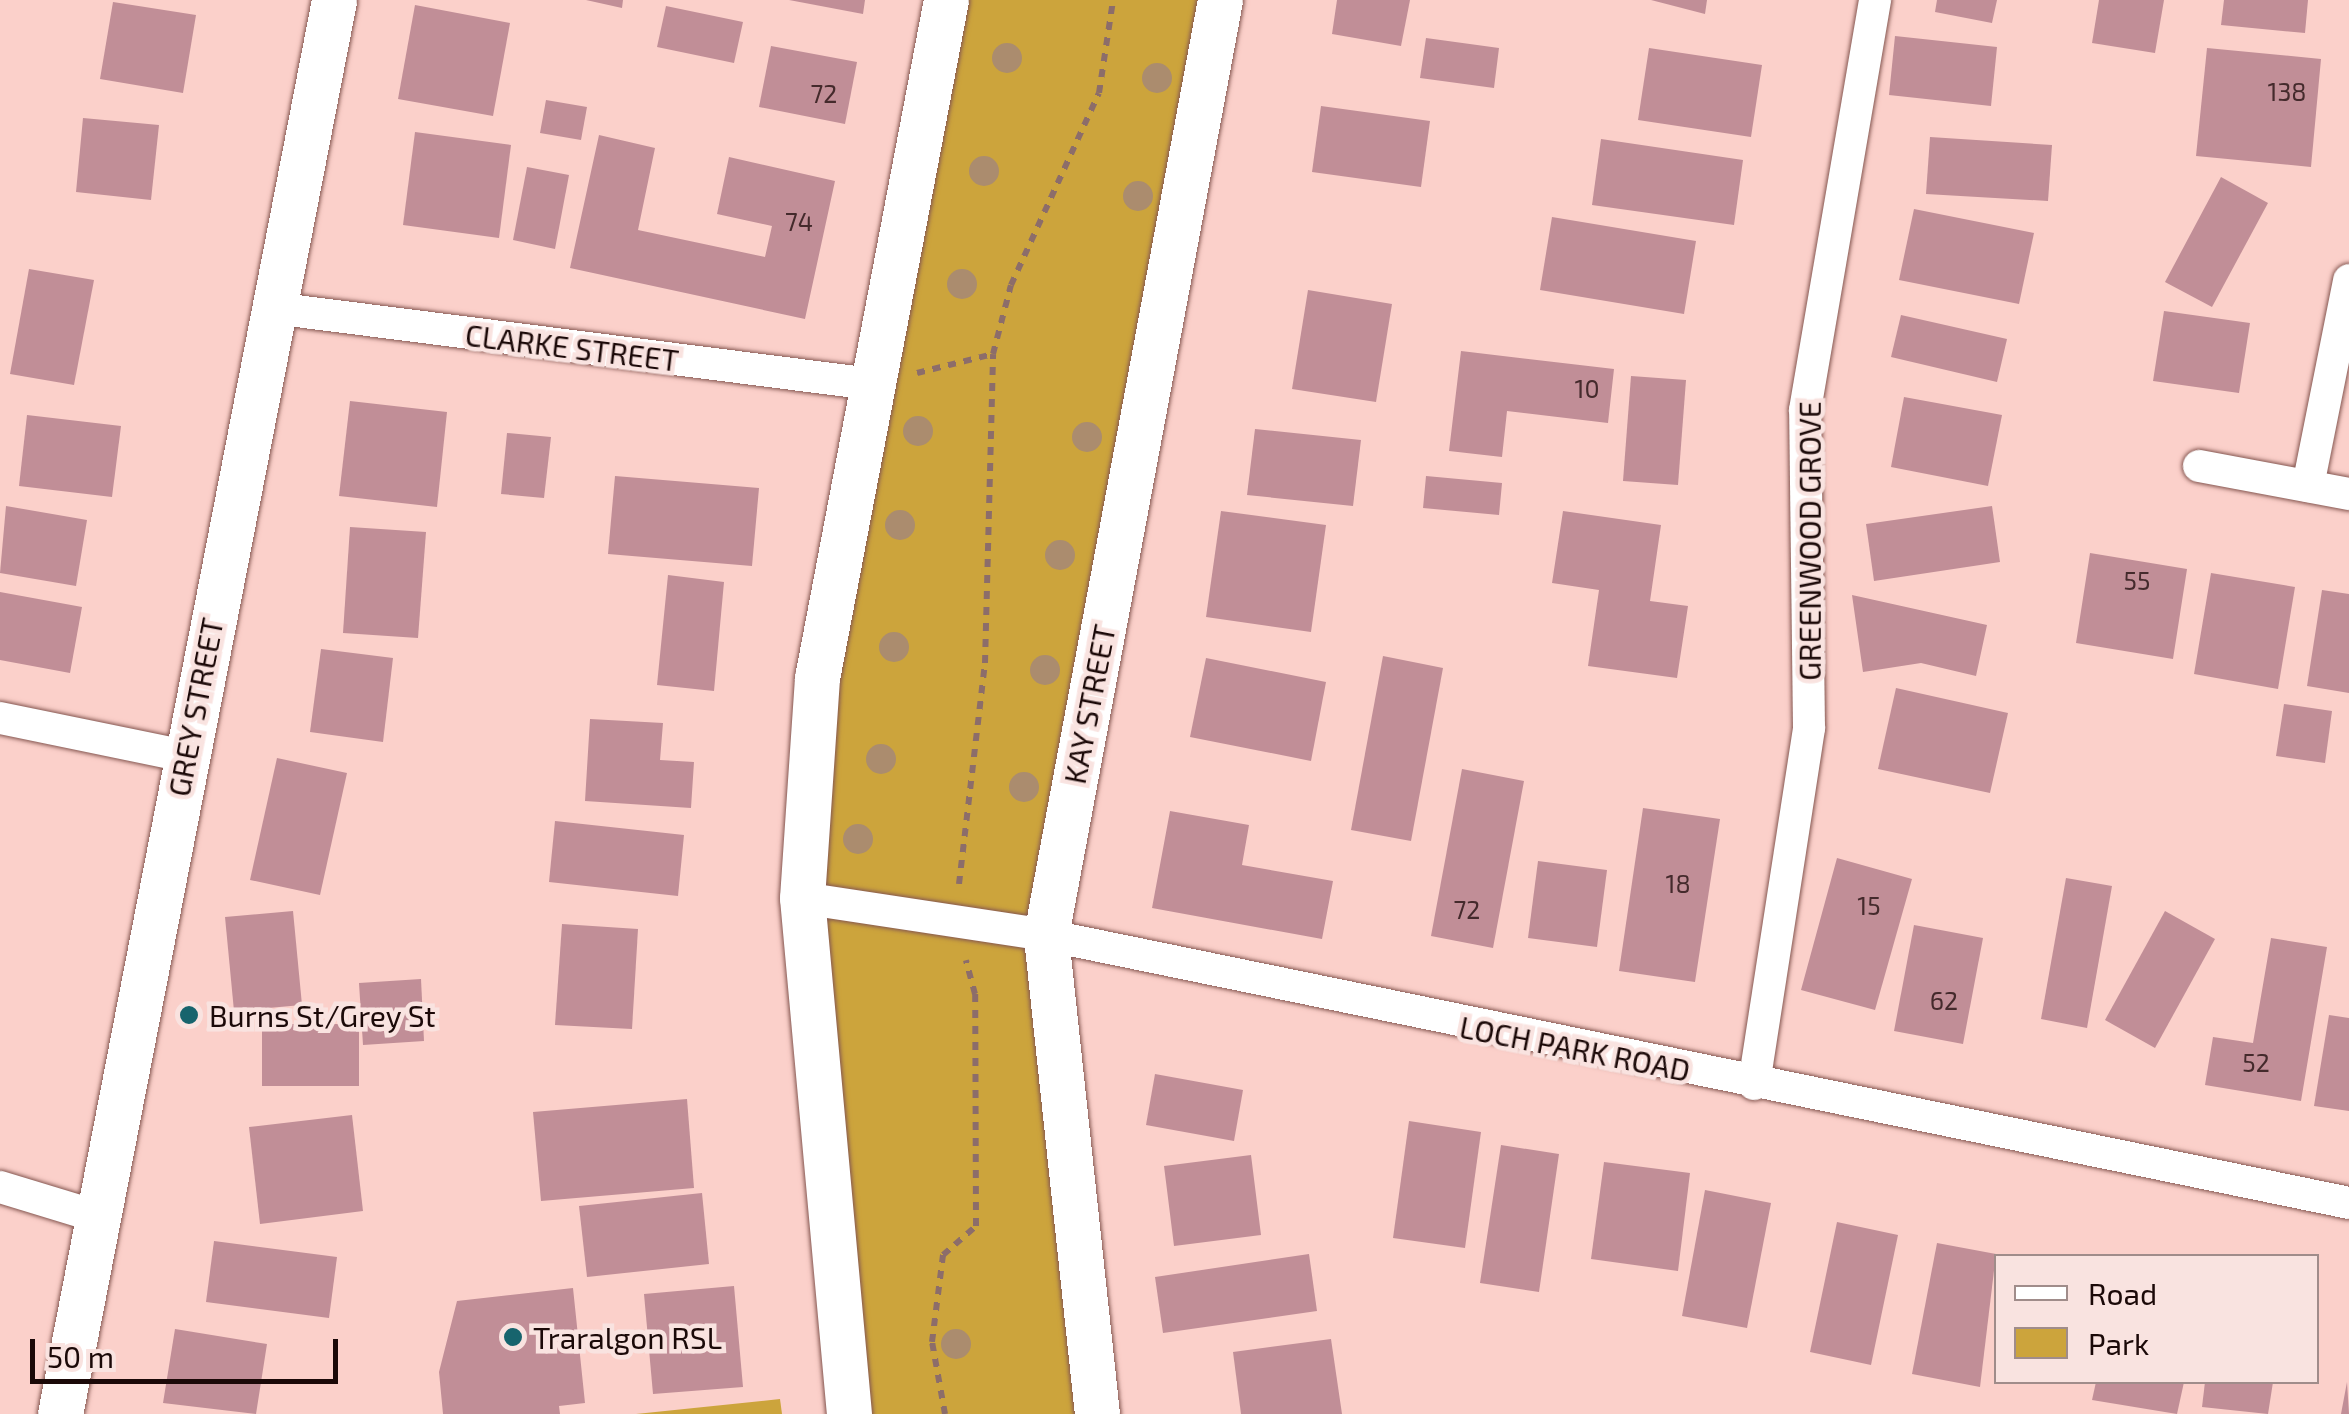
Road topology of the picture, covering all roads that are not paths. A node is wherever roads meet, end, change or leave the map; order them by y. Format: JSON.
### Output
{"nodes":[{"id":1,"x":334,"y":0,"type":"edge"},
{"id":2,"x":946,"y":0,"type":"edge"},
{"id":3,"x":1220,"y":0,"type":"edge"},
{"id":4,"x":1875,"y":0,"type":"edge"},
{"id":5,"x":2349,"y":280,"type":"edge"},
{"id":6,"x":273,"y":308,"type":"junction"},
{"id":7,"x":871,"y":384,"type":"junction"},
{"id":8,"x":2200,"y":466,"type":"dead end"},
{"id":9,"x":2308,"y":486,"type":"junction"},
{"id":10,"x":2349,"y":494,"type":"edge"},
{"id":11,"x":0,"y":718,"type":"edge"},
{"id":12,"x":185,"y":756,"type":"junction"},
{"id":13,"x":802,"y":898,"type":"junction"},
{"id":14,"x":1046,"y":935,"type":"junction"},
{"id":15,"x":1754,"y":1084,"type":"junction"},
{"id":16,"x":0,"y":1187,"type":"edge"},
{"id":17,"x":2349,"y":1202,"type":"edge"},
{"id":18,"x":99,"y":1217,"type":"junction"},
{"id":19,"x":60,"y":1414,"type":"edge"},
{"id":20,"x":849,"y":1414,"type":"edge"},
{"id":21,"x":1097,"y":1414,"type":"edge"}],
"edges":[{"from":1,"to":6,"type":"street","name":"GREY STREET"},
{"from":2,"to":7,"type":"street"},
{"from":3,"to":14,"type":"street","name":"KAY STREET"},
{"from":4,"to":15,"type":"street","name":"GREENWOOD GROVE"},
{"from":5,"to":9,"type":"street"},
{"from":6,"to":7,"type":"street","name":"CLARKE STREET"},
{"from":6,"to":12,"type":"street","name":"GREY STREET"},
{"from":7,"to":13,"type":"street"},
{"from":8,"to":9,"type":"street"},
{"from":9,"to":10,"type":"street"},
{"from":11,"to":12,"type":"street"},
{"from":12,"to":18,"type":"street","name":"GREY STREET"},
{"from":13,"to":14,"type":"street","name":"LOCH PARK ROAD"},
{"from":13,"to":20,"type":"street"},
{"from":14,"to":15,"type":"street","name":"LOCH PARK ROAD"},
{"from":14,"to":21,"type":"street","name":"KAY STREET"},
{"from":15,"to":17,"type":"street","name":"LOCH PARK ROAD"},
{"from":16,"to":18,"type":"street"},
{"from":18,"to":19,"type":"street","name":"GREY STREET"}]}
